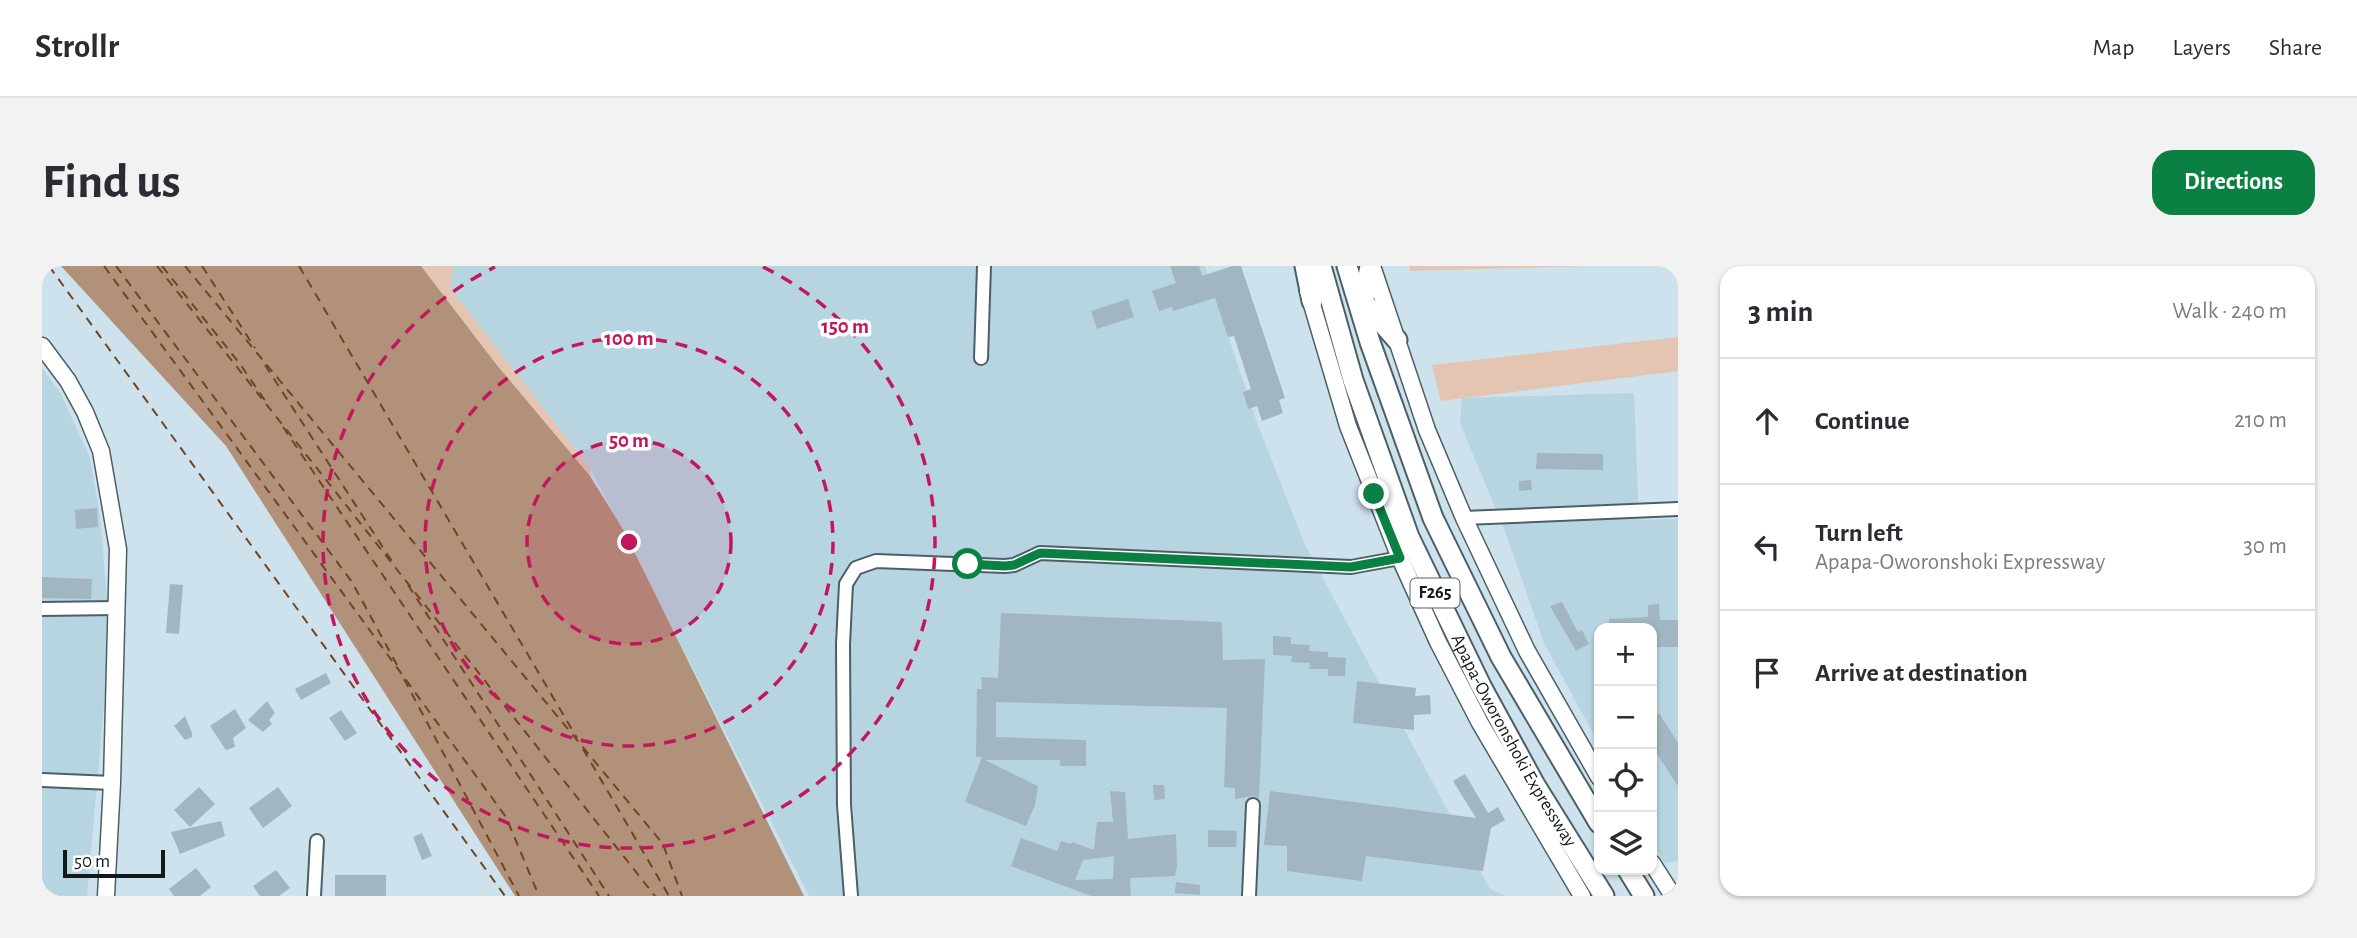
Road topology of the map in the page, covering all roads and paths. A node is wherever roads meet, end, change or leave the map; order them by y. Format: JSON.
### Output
{"nodes":[{"id":1,"x":984,"y":266,"type":"edge"},
{"id":2,"x":1298,"y":266,"type":"edge"},
{"id":3,"x":1305,"y":266,"type":"edge"},
{"id":4,"x":1312,"y":266,"type":"edge"},
{"id":5,"x":1321,"y":266,"type":"edge"},
{"id":6,"x":1371,"y":266,"type":"edge"},
{"id":7,"x":1353,"y":282,"type":"edge"},
{"id":8,"x":1323,"y":300,"type":"junction"},
{"id":9,"x":1397,"y":340,"type":"junction"},
{"id":10,"x":42,"y":346,"type":"edge"},
{"id":11,"x":981,"y":358,"type":"dead end"},
{"id":12,"x":1678,"y":509,"type":"edge"},
{"id":13,"x":1464,"y":518,"type":"junction"},
{"id":14,"x":1400,"y":558,"type":"junction"},
{"id":15,"x":117,"y":608,"type":"junction"},
{"id":16,"x":42,"y":609,"type":"edge"},
{"id":17,"x":1594,"y":768,"type":"edge"},
{"id":18,"x":42,"y":780,"type":"edge"},
{"id":19,"x":112,"y":783,"type":"junction"},
{"id":20,"x":1253,"y":805,"type":"dead end"},
{"id":21,"x":1594,"y":814,"type":"edge"},
{"id":22,"x":317,"y":841,"type":"dead end"},
{"id":23,"x":1657,"y":871,"type":"edge"},
{"id":24,"x":1631,"y":875,"type":"edge"},
{"id":25,"x":106,"y":896,"type":"edge"},
{"id":26,"x":314,"y":896,"type":"edge"},
{"id":27,"x":851,"y":896,"type":"edge"},
{"id":28,"x":1249,"y":896,"type":"edge"},
{"id":29,"x":1582,"y":896,"type":"edge"},
{"id":30,"x":1604,"y":896,"type":"edge"},
{"id":31,"x":1644,"y":896,"type":"edge"},
{"id":32,"x":1673,"y":896,"type":"edge"}],
"edges":[{"from":1,"to":11,"type":"street"},
{"from":2,"to":8,"type":"main road","name":"Apapa-Oworonshoki Expressway"},
{"from":3,"to":8,"type":"highway"},
{"from":4,"to":8,"type":"highway"},
{"from":5,"to":8,"type":"highway","name":"Apapa-Oworonshoki Expressway","number":"F265"},
{"from":6,"to":7,"type":"highway"},
{"from":6,"to":9,"type":"main road"},
{"from":7,"to":8,"type":"highway"},
{"from":7,"to":9,"type":"highway"},
{"from":7,"to":21,"type":"highway","name":"Apapa-Oworonshoki Expressway","number":"F265"},
{"from":8,"to":14,"type":"main road","name":"Apapa-Oworonshoki Expressway"},
{"from":8,"to":30,"type":"highway","name":"Apapa-Oworonshoki Expressway","number":"F265"},
{"from":9,"to":13,"type":"main road"},
{"from":10,"to":15,"type":"main road"},
{"from":12,"to":13,"type":"street"},
{"from":13,"to":17,"type":"main road"},
{"from":14,"to":27,"type":"street"},
{"from":14,"to":29,"type":"main road","name":"Apapa-Oworonshoki Expressway"},
{"from":15,"to":16,"type":"street"},
{"from":15,"to":19,"type":"main road"},
{"from":18,"to":19,"type":"street"},
{"from":19,"to":25,"type":"main road"},
{"from":20,"to":28,"type":"street"},
{"from":22,"to":26,"type":"street"},
{"from":23,"to":32,"type":"main road"},
{"from":24,"to":31,"type":"highway"}]}
